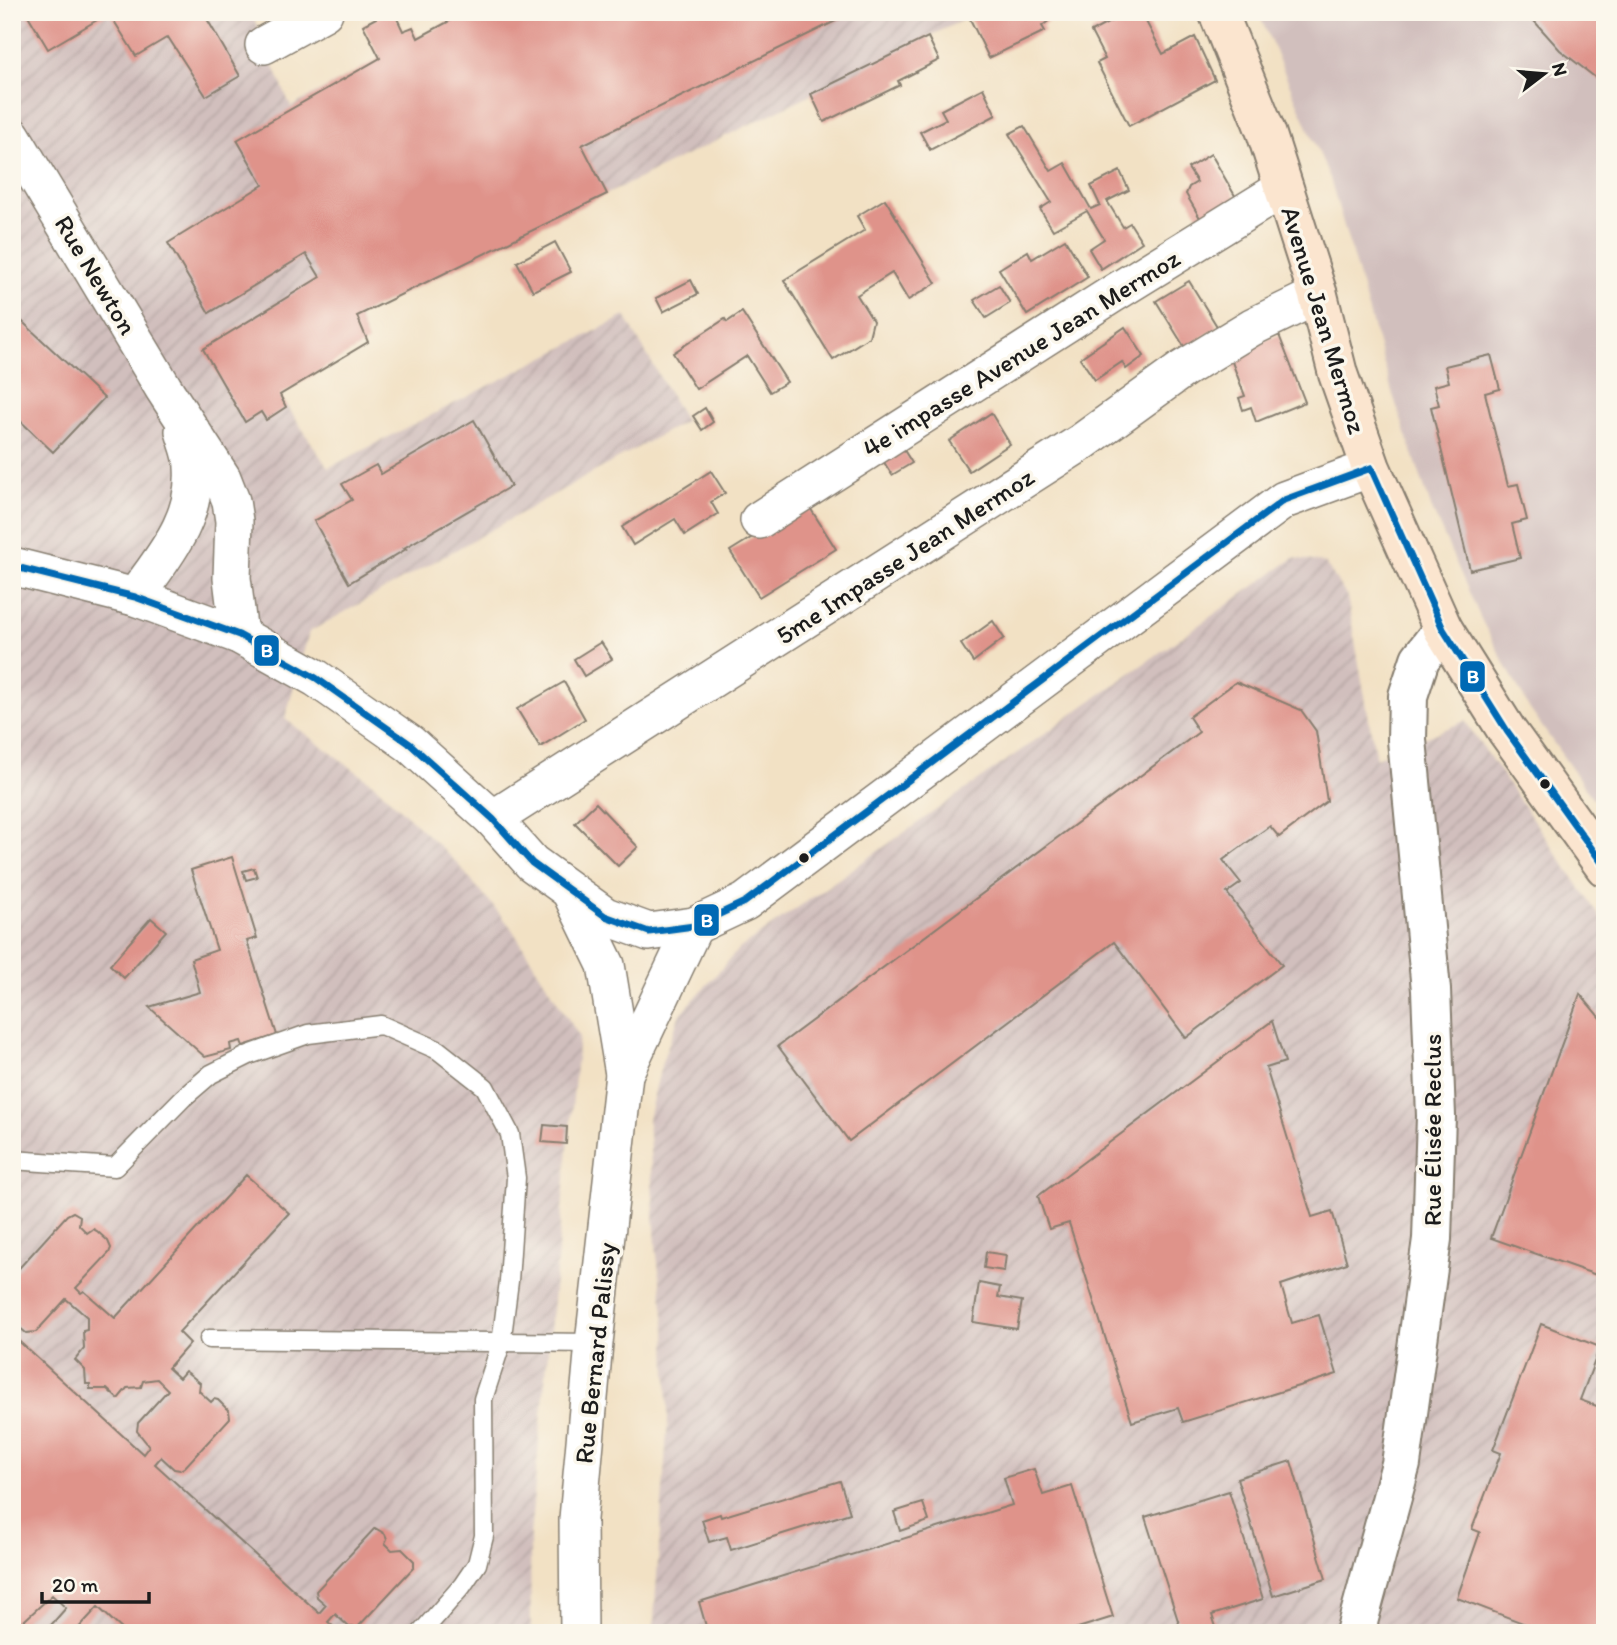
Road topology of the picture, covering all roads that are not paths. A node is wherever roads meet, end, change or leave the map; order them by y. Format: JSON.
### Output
{"nodes":[{"id":1,"x":324,"y":12,"type":"edge"},
{"id":2,"x":1218,"y":12,"type":"edge"},
{"id":3,"x":264,"y":45,"type":"dead end"},
{"id":4,"x":12,"y":136,"type":"edge"},
{"id":5,"x":1284,"y":188,"type":"junction"},
{"id":6,"x":1318,"y":295,"type":"junction"},
{"id":7,"x":180,"y":413,"type":"junction"},
{"id":8,"x":1371,"y":468,"type":"junction"},
{"id":9,"x":759,"y":520,"type":"dead end"},
{"id":10,"x":12,"y":566,"type":"edge"},
{"id":11,"x":135,"y":597,"type":"junction"},
{"id":12,"x":1443,"y":629,"type":"junction"},
{"id":13,"x":239,"y":635,"type":"junction"},
{"id":14,"x":493,"y":819,"type":"junction"},
{"id":15,"x":1605,"y":867,"type":"edge"},
{"id":16,"x":570,"y":891,"type":"junction"},
{"id":17,"x":694,"y":926,"type":"junction"},
{"id":18,"x":624,"y":1074,"type":"junction"},
{"id":19,"x":12,"y":1160,"type":"edge"},
{"id":20,"x":209,"y":1339,"type":"dead end"},
{"id":21,"x":594,"y":1343,"type":"junction"},
{"id":22,"x":501,"y":1344,"type":"junction"},
{"id":23,"x":421,"y":1633,"type":"edge"},
{"id":24,"x":579,"y":1633,"type":"edge"},
{"id":25,"x":1355,"y":1633,"type":"edge"}],
"edges":[{"from":1,"to":3,"type":"street"},
{"from":2,"to":5,"type":"main road","name":"Avenue Jean Mermoz"},
{"from":4,"to":7,"type":"street","name":"Rue Newton"},
{"from":5,"to":6,"type":"main road","name":"Avenue Jean Mermoz"},
{"from":5,"to":9,"type":"street","name":"4e impasse Avenue Jean Mermoz"},
{"from":6,"to":8,"type":"main road","name":"Avenue Jean Mermoz"},
{"from":6,"to":14,"type":"street","name":"5me Impasse Jean Mermoz"},
{"from":7,"to":11,"type":"street","name":"Rue Newton"},
{"from":7,"to":13,"type":"street","name":"Rue Newton"},
{"from":8,"to":12,"type":"main road","name":"Avenue Jean Mermoz"},
{"from":8,"to":17,"type":"street"},
{"from":10,"to":11,"type":"street"},
{"from":11,"to":13,"type":"street"},
{"from":12,"to":15,"type":"main road","name":"Avenue Jean Mermoz"},
{"from":12,"to":25,"type":"street","name":"Rue Élisée Reclus"},
{"from":13,"to":14,"type":"street"},
{"from":14,"to":16,"type":"street"},
{"from":16,"to":17,"type":"street"},
{"from":16,"to":18,"type":"street","name":"Rue Bernard Palissy"},
{"from":17,"to":18,"type":"street","name":"Rue Bernard Palissy"},
{"from":18,"to":21,"type":"street","name":"Rue Bernard Palissy"},
{"from":19,"to":22,"type":"lane"},
{"from":20,"to":22,"type":"lane"},
{"from":21,"to":22,"type":"lane"},
{"from":21,"to":24,"type":"street","name":"Rue Bernard Palissy"},
{"from":22,"to":23,"type":"lane"}]}
